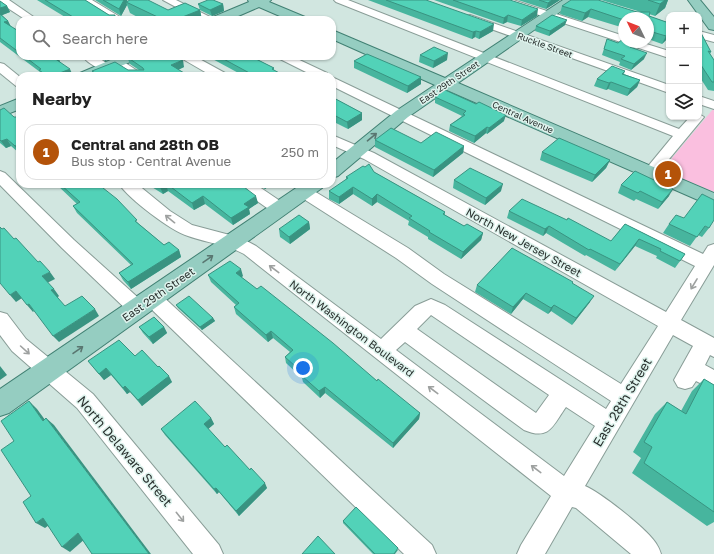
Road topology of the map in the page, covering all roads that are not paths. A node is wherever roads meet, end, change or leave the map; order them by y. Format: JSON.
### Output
{"nodes":[{"id":1,"x":2,"y":0,"type":"edge"},
{"id":2,"x":85,"y":0,"type":"edge"},
{"id":3,"x":168,"y":0,"type":"edge"},
{"id":4,"x":339,"y":0,"type":"edge"},
{"id":5,"x":503,"y":0,"type":"edge"},
{"id":6,"x":571,"y":0,"type":"edge"},
{"id":7,"x":694,"y":0,"type":"edge"},
{"id":8,"x":260,"y":1,"type":"edge"},
{"id":9,"x":462,"y":15,"type":"edge"},
{"id":10,"x":548,"y":15,"type":"junction"},
{"id":11,"x":27,"y":16,"type":"edge"},
{"id":12,"x":113,"y":16,"type":"edge"},
{"id":13,"x":200,"y":16,"type":"edge"},
{"id":14,"x":227,"y":16,"type":"edge"},
{"id":15,"x":292,"y":16,"type":"edge"},
{"id":16,"x":714,"y":26,"type":"edge"},
{"id":17,"x":519,"y":35,"type":"junction"},
{"id":18,"x":702,"y":35,"type":"edge"},
{"id":19,"x":336,"y":36,"type":"edge"},
{"id":20,"x":618,"y":38,"type":"edge"},
{"id":21,"x":714,"y":39,"type":"edge"},
{"id":22,"x":647,"y":48,"type":"edge"},
{"id":23,"x":666,"y":54,"type":"edge"},
{"id":24,"x":485,"y":58,"type":"junction"},
{"id":25,"x":98,"y":60,"type":"edge"},
{"id":26,"x":123,"y":60,"type":"edge"},
{"id":27,"x":192,"y":60,"type":"edge"},
{"id":28,"x":290,"y":60,"type":"edge"},
{"id":29,"x":111,"y":65,"type":"junction"},
{"id":30,"x":0,"y":67,"type":"edge"},
{"id":31,"x":94,"y":72,"type":"edge"},
{"id":32,"x":129,"y":72,"type":"edge"},
{"id":33,"x":214,"y":72,"type":"edge"},
{"id":34,"x":315,"y":72,"type":"edge"},
{"id":35,"x":16,"y":80,"type":"edge"},
{"id":36,"x":336,"y":83,"type":"edge"},
{"id":37,"x":446,"y":84,"type":"junction"},
{"id":38,"x":666,"y":88,"type":"edge"},
{"id":39,"x":16,"y":106,"type":"edge"},
{"id":40,"x":0,"y":112,"type":"edge"},
{"id":41,"x":402,"y":114,"type":"junction"},
{"id":42,"x":694,"y":120,"type":"edge"},
{"id":43,"x":682,"y":135,"type":"junction"},
{"id":44,"x":336,"y":141,"type":"edge"},
{"id":45,"x":357,"y":151,"type":"junction"},
{"id":46,"x":336,"y":169,"type":"edge"},
{"id":47,"x":650,"y":173,"type":"junction"},
{"id":48,"x":0,"y":176,"type":"edge"},
{"id":49,"x":132,"y":188,"type":"edge"},
{"id":50,"x":250,"y":188,"type":"edge"},
{"id":51,"x":310,"y":188,"type":"edge"},
{"id":52,"x":714,"y":201,"type":"edge"},
{"id":53,"x":280,"y":209,"type":"junction"},
{"id":54,"x":233,"y":242,"type":"junction"},
{"id":55,"x":710,"y":257,"type":"edge"},
{"id":56,"x":144,"y":303,"type":"junction"},
{"id":57,"x":0,"y":320,"type":"edge"},
{"id":58,"x":669,"y":323,"type":"junction"},
{"id":59,"x":404,"y":330,"type":"junction"},
{"id":60,"x":710,"y":346,"type":"edge"},
{"id":61,"x":382,"y":352,"type":"junction"},
{"id":62,"x":48,"y":370,"type":"junction"},
{"id":63,"x":714,"y":381,"type":"edge"},
{"id":64,"x":563,"y":393,"type":"junction"},
{"id":65,"x":624,"y":398,"type":"junction"},
{"id":66,"x":0,"y":404,"type":"edge"},
{"id":67,"x":609,"y":423,"type":"junction"},
{"id":68,"x":567,"y":493,"type":"junction"},
{"id":69,"x":210,"y":554,"type":"edge"},
{"id":70,"x":423,"y":554,"type":"edge"},
{"id":71,"x":530,"y":554,"type":"edge"},
{"id":72,"x":648,"y":554,"type":"edge"}],
"edges":[{"from":1,"to":11,"type":"street"},
{"from":2,"to":12,"type":"street"},
{"from":3,"to":13,"type":"street"},
{"from":4,"to":24,"type":"street"},
{"from":5,"to":10,"type":"street"},
{"from":6,"to":10,"type":"main road","name":"East 29th Street"},
{"from":7,"to":16,"type":"main road"},
{"from":8,"to":14,"type":"main road"},
{"from":8,"to":15,"type":"main road"},
{"from":9,"to":17,"type":"street","name":"Ruckle Street"},
{"from":10,"to":17,"type":"main road","name":"East 29th Street"},
{"from":10,"to":20,"type":"street"},
{"from":17,"to":24,"type":"main road","name":"East 29th Street"},
{"from":17,"to":38,"type":"street","name":"Ruckle Street"},
{"from":18,"to":21,"type":"street"},
{"from":19,"to":37,"type":"main road","name":"Central Avenue"},
{"from":22,"to":23,"type":"street"},
{"from":24,"to":37,"type":"main road","name":"East 29th Street"},
{"from":24,"to":43,"type":"street"},
{"from":25,"to":29,"type":"street"},
{"from":26,"to":29,"type":"main road"},
{"from":27,"to":33,"type":"street"},
{"from":28,"to":34,"type":"street"},
{"from":29,"to":31,"type":"main road"},
{"from":29,"to":32,"type":"street"},
{"from":30,"to":35,"type":"street"},
{"from":36,"to":41,"type":"street"},
{"from":37,"to":41,"type":"main road","name":"East 29th Street"},
{"from":37,"to":47,"type":"main road","name":"Central Avenue"},
{"from":39,"to":40,"type":"main road"},
{"from":45,"to":41,"type":"main road","name":"East 29th Street","one_way":true},
{"from":41,"to":55,"type":"street"},
{"from":42,"to":43,"type":"street"},
{"from":43,"to":47,"type":"street"},
{"from":44,"to":45,"type":"street","name":"North New Jersey Street"},
{"from":45,"to":46,"type":"main road","name":"East 29th Street"},
{"from":45,"to":58,"type":"street","name":"North New Jersey Street"},
{"from":47,"to":52,"type":"main road","name":"Central Avenue"},
{"from":48,"to":56,"type":"street"},
{"from":54,"to":49,"type":"street","name":"North Washington Boulevard","one_way":true},
{"from":50,"to":53,"type":"street"},
{"from":51,"to":53,"type":"main road","name":"East 29th Street"},
{"from":51,"to":65,"type":"street"},
{"from":53,"to":54,"type":"main road","name":"East 29th Street"},
{"from":56,"to":54,"type":"main road","name":"East 29th Street","one_way":true},
{"from":61,"to":54,"type":"street","name":"North Washington Boulevard","one_way":true},
{"from":55,"to":58,"type":"street","name":"East 28th Street","one_way":true},
{"from":62,"to":56,"type":"main road","name":"East 29th Street","one_way":true},
{"from":56,"to":70,"type":"street"},
{"from":57,"to":62,"type":"street","name":"North Delaware Street","one_way":true},
{"from":58,"to":60,"type":"street","name":"North New Jersey Street"},
{"from":58,"to":65,"type":"street","name":"East 28th Street"},
{"from":59,"to":61,"type":"street"},
{"from":59,"to":64,"type":"street"},
{"from":59,"to":64,"type":"street"},
{"from":60,"to":63,"type":"street"},
{"from":68,"to":61,"type":"street","name":"North Washington Boulevard","one_way":true},
{"from":62,"to":66,"type":"main road","name":"East 29th Street"},
{"from":62,"to":69,"type":"street","name":"North Delaware Street","one_way":true},
{"from":64,"to":67,"type":"street"},
{"from":65,"to":67,"type":"street","name":"East 28th Street"},
{"from":67,"to":68,"type":"street","name":"East 28th Street"},
{"from":68,"to":71,"type":"street","name":"East 28th Street"},
{"from":68,"to":72,"type":"street","name":"North Washington Boulevard"}]}
